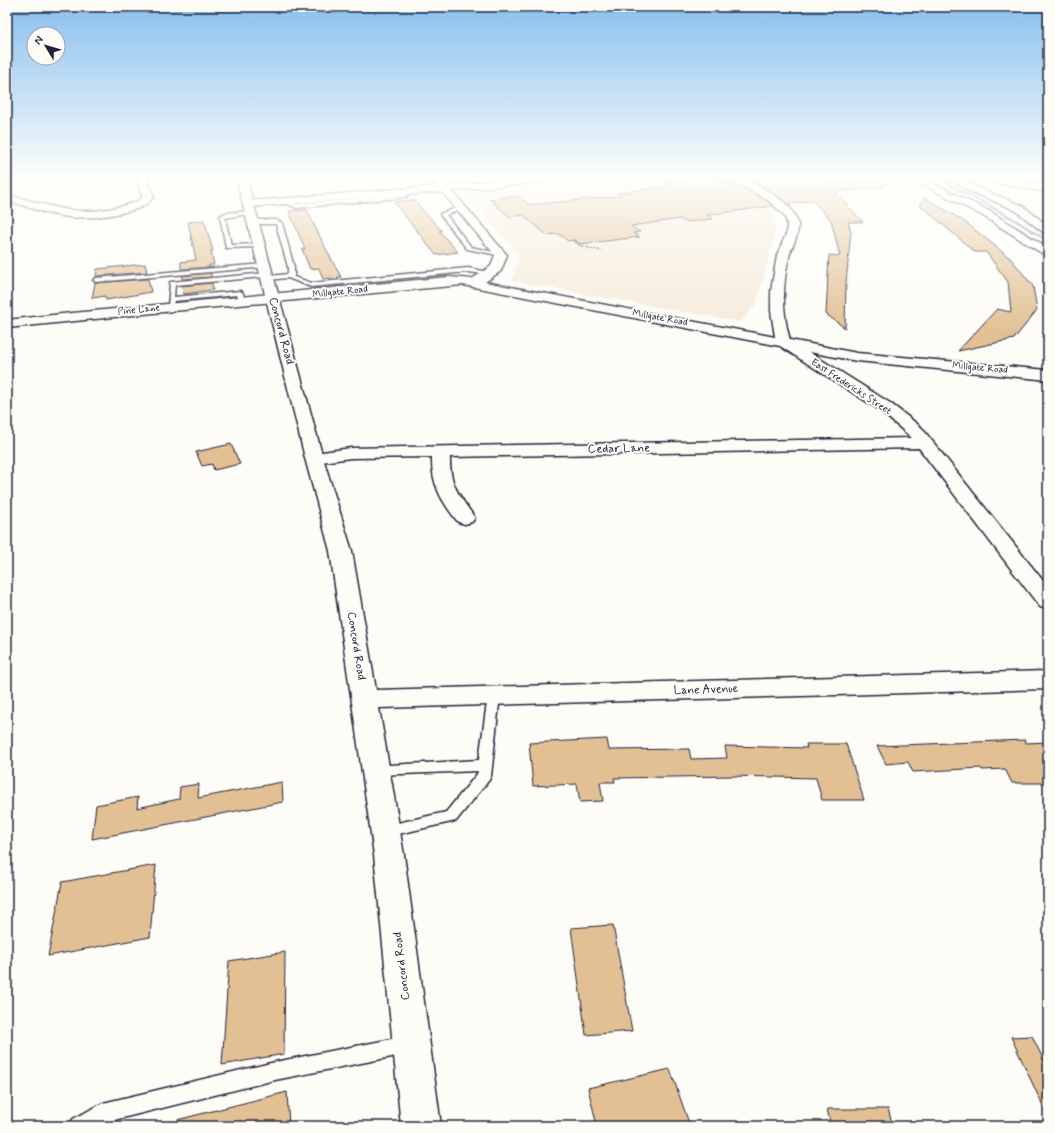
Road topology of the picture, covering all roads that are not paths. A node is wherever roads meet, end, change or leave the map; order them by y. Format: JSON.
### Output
{"nodes":[{"id":1,"x":255,"y":229,"type":"edge"},
{"id":2,"x":281,"y":229,"type":"edge"},
{"id":3,"x":454,"y":229,"type":"edge"},
{"id":4,"x":479,"y":229,"type":"edge"},
{"id":5,"x":792,"y":229,"type":"edge"},
{"id":6,"x":1010,"y":229,"type":"edge"},
{"id":7,"x":1048,"y":253,"type":"edge"},
{"id":8,"x":501,"y":255,"type":"junction"},
{"id":9,"x":270,"y":273,"type":"junction"},
{"id":10,"x":491,"y":273,"type":"junction"},
{"id":11,"x":96,"y":280,"type":"dead end"},
{"id":12,"x":475,"y":283,"type":"junction"},
{"id":13,"x":170,"y":303,"type":"junction"},
{"id":14,"x":7,"y":324,"type":"edge"},
{"id":15,"x":783,"y":342,"type":"junction"},
{"id":16,"x":1048,"y":375,"type":"edge"},
{"id":17,"x":925,"y":443,"type":"junction"},
{"id":18,"x":441,"y":452,"type":"junction"},
{"id":19,"x":314,"y":458,"type":"junction"},
{"id":20,"x":465,"y":518,"type":"dead end"},
{"id":21,"x":1048,"y":602,"type":"edge"},
{"id":22,"x":1048,"y":680,"type":"edge"},
{"id":23,"x":494,"y":695,"type":"junction"},
{"id":24,"x":364,"y":699,"type":"junction"},
{"id":25,"x":485,"y":765,"type":"junction"},
{"id":26,"x":375,"y":770,"type":"junction"},
{"id":27,"x":385,"y":831,"type":"junction"},
{"id":28,"x":411,"y":1044,"type":"junction"},
{"id":29,"x":80,"y":1126,"type":"edge"},
{"id":30,"x":421,"y":1126,"type":"edge"}],
"edges":[{"from":1,"to":9,"type":"street","name":"Concord Road"},
{"from":2,"to":9,"type":"lane"},
{"from":3,"to":8,"type":"lane"},
{"from":4,"to":8,"type":"street"},
{"from":5,"to":15,"type":"street"},
{"from":6,"to":7,"type":"street"},
{"from":8,"to":10,"type":"street"},
{"from":9,"to":10,"type":"lane"},
{"from":9,"to":11,"type":"lane"},
{"from":9,"to":12,"type":"street","name":"Millgate Road"},
{"from":9,"to":13,"type":"street","name":"Pine Lane"},
{"from":9,"to":13,"type":"lane"},
{"from":9,"to":19,"type":"street","name":"Concord Road"},
{"from":10,"to":12,"type":"street"},
{"from":12,"to":15,"type":"street","name":"Millgate Road"},
{"from":13,"to":14,"type":"street","name":"Pine Lane"},
{"from":15,"to":16,"type":"street","name":"Millgate Road"},
{"from":15,"to":17,"type":"street","name":"East Fredericks Street"},
{"from":17,"to":18,"type":"street","name":"Cedar Lane"},
{"from":17,"to":21,"type":"street","name":"East Fredericks Street"},
{"from":18,"to":19,"type":"street","name":"Cedar Lane"},
{"from":18,"to":20,"type":"street"},
{"from":19,"to":24,"type":"street","name":"Concord Road"},
{"from":22,"to":23,"type":"street","name":"Lane Avenue"},
{"from":23,"to":24,"type":"street","name":"Lane Avenue"},
{"from":23,"to":25,"type":"lane"},
{"from":24,"to":26,"type":"street","name":"Concord Road"},
{"from":25,"to":26,"type":"lane"},
{"from":25,"to":27,"type":"lane"},
{"from":26,"to":27,"type":"street","name":"Concord Road"},
{"from":27,"to":28,"type":"street","name":"Concord Road"},
{"from":28,"to":29,"type":"lane"},
{"from":28,"to":30,"type":"street","name":"Concord Road"}]}
